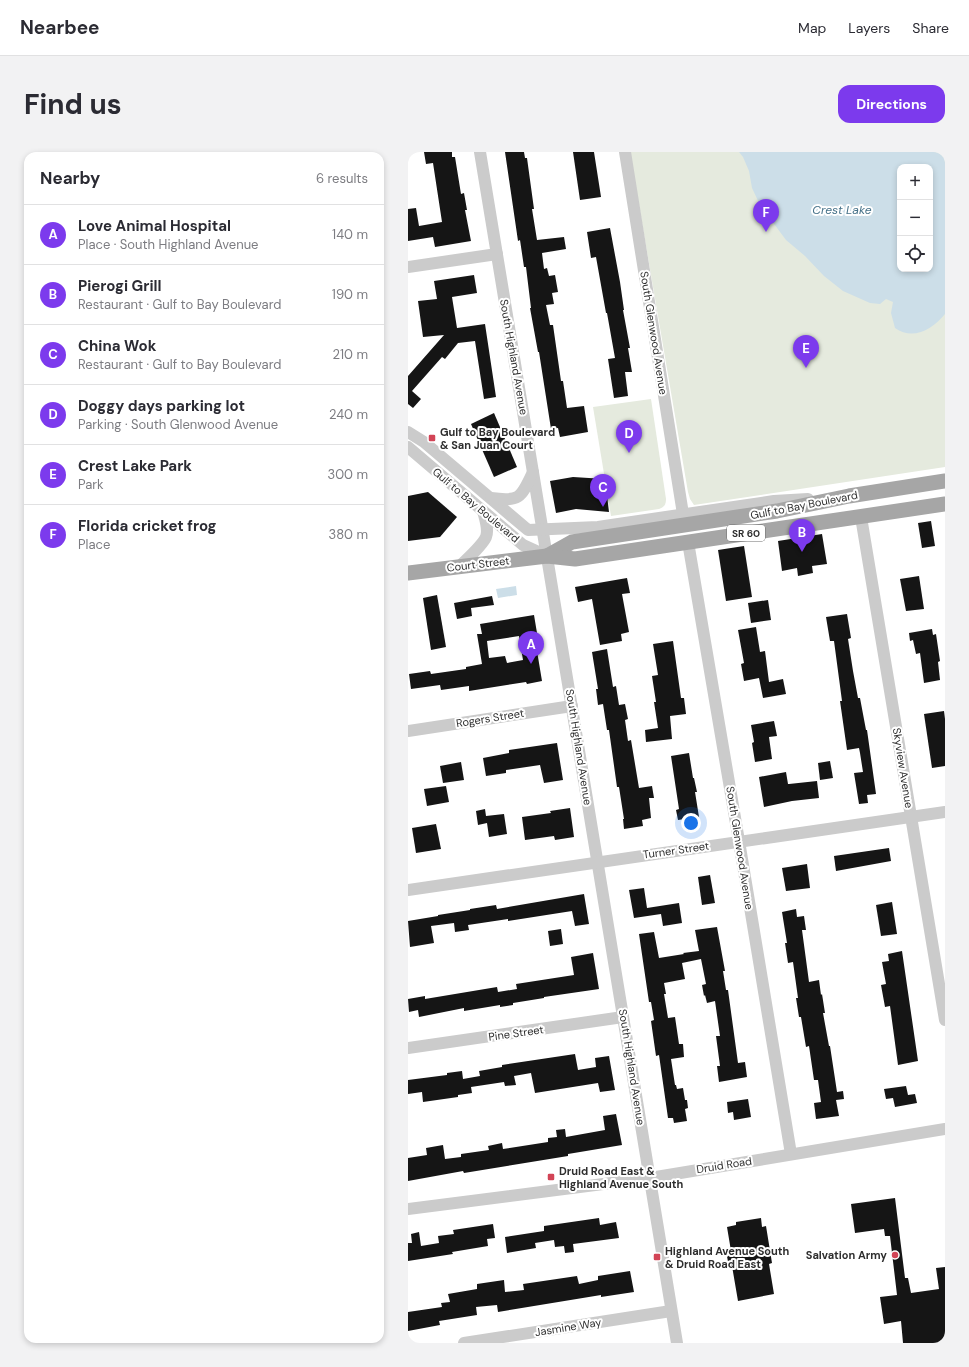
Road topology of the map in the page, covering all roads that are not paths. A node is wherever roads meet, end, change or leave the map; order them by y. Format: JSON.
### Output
{"nodes":[{"id":1,"x":480,"y":152,"type":"edge"},
{"id":2,"x":625,"y":152,"type":"edge"},
{"id":3,"x":496,"y":254,"type":"junction"},
{"id":4,"x":408,"y":267,"type":"edge"},
{"id":5,"x":408,"y":432,"type":"edge"},
{"id":6,"x":408,"y":448,"type":"edge"},
{"id":7,"x":533,"y":472,"type":"junction"},
{"id":8,"x":945,"y":481,"type":"edge"},
{"id":9,"x":920,"y":485,"type":"junction"},
{"id":10,"x":849,"y":496,"type":"junction"},
{"id":11,"x":491,"y":498,"type":"junction"},
{"id":12,"x":945,"y":504,"type":"edge"},
{"id":13,"x":483,"y":511,"type":"junction"},
{"id":14,"x":683,"y":514,"type":"junction"},
{"id":15,"x":861,"y":516,"type":"junction"},
{"id":16,"x":543,"y":529,"type":"junction"},
{"id":17,"x":688,"y":542,"type":"junction"},
{"id":18,"x":548,"y":556,"type":"junction"},
{"id":19,"x":460,"y":566,"type":"junction"},
{"id":20,"x":408,"y":573,"type":"edge"},
{"id":21,"x":572,"y":706,"type":"junction"},
{"id":22,"x":408,"y":731,"type":"edge"},
{"id":23,"x":945,"y":812,"type":"edge"},
{"id":24,"x":911,"y":817,"type":"junction"},
{"id":25,"x":739,"y":841,"type":"junction"},
{"id":26,"x":597,"y":862,"type":"junction"},
{"id":27,"x":408,"y":890,"type":"edge"},
{"id":28,"x":623,"y":1017,"type":"junction"},
{"id":29,"x":945,"y":1020,"type":"edge"},
{"id":30,"x":408,"y":1048,"type":"edge"},
{"id":31,"x":945,"y":1129,"type":"edge"},
{"id":32,"x":791,"y":1154,"type":"junction"},
{"id":33,"x":650,"y":1178,"type":"junction"},
{"id":34,"x":408,"y":1209,"type":"edge"},
{"id":35,"x":671,"y":1311,"type":"junction"},
{"id":36,"x":533,"y":1338,"type":"edge"},
{"id":37,"x":464,"y":1343,"type":"edge"},
{"id":38,"x":677,"y":1343,"type":"edge"}],
"edges":[{"from":1,"to":3,"type":"street","name":"South Highland Avenue"},
{"from":2,"to":14,"type":"street","name":"South Glenwood Avenue"},
{"from":3,"to":4,"type":"street"},
{"from":3,"to":7,"type":"street","name":"South Highland Avenue"},
{"from":5,"to":11,"type":"street","name":"Gulf to Bay Boulevard"},
{"from":6,"to":13,"type":"street","name":"Gulf to Bay Boulevard"},
{"from":7,"to":11,"type":"street"},
{"from":7,"to":16,"type":"street","name":"South Highland Avenue"},
{"from":8,"to":9,"type":"main road","name":"Gulf to Bay Boulevard","number":"SR 60"},
{"from":9,"to":10,"type":"main road","name":"Gulf to Bay Boulevard","number":"SR 60"},
{"from":9,"to":15,"type":"main road"},
{"from":10,"to":14,"type":"street","name":"Gulf to Bay Boulevard"},
{"from":10,"to":18,"type":"main road","name":"Gulf to Bay Boulevard","number":"SR 60"},
{"from":11,"to":16,"type":"street","name":"Gulf to Bay Boulevard"},
{"from":12,"to":15,"type":"main road","name":"Gulf to Bay Boulevard","number":"SR 60"},
{"from":13,"to":18,"type":"street","name":"Gulf to Bay Boulevard"},
{"from":13,"to":19,"type":"street"},
{"from":14,"to":16,"type":"street","name":"Gulf to Bay Boulevard"},
{"from":15,"to":17,"type":"main road","name":"Gulf to Bay Boulevard","number":"SR 60"},
{"from":15,"to":24,"type":"street","name":"Skyview Avenue"},
{"from":16,"to":18,"type":"street","name":"South Highland Avenue"},
{"from":17,"to":18,"type":"main road","name":"Gulf to Bay Boulevard","number":"SR 60"},
{"from":17,"to":25,"type":"street","name":"South Glenwood Avenue"},
{"from":18,"to":19,"type":"main road","name":"Court Street","number":"SR 60"},
{"from":18,"to":21,"type":"street","name":"South Highland Avenue"},
{"from":19,"to":20,"type":"main road","name":"Court Street","number":"SR 60"},
{"from":21,"to":22,"type":"street","name":"Rogers Street"},
{"from":21,"to":26,"type":"street","name":"South Highland Avenue"},
{"from":23,"to":24,"type":"street","name":"Turner Street"},
{"from":24,"to":25,"type":"street","name":"Turner Street"},
{"from":24,"to":29,"type":"street","name":"Skyview Avenue"},
{"from":25,"to":26,"type":"street","name":"Turner Street"},
{"from":25,"to":32,"type":"street","name":"South Glenwood Avenue"},
{"from":26,"to":27,"type":"street","name":"Turner Street"},
{"from":26,"to":28,"type":"street","name":"South Highland Avenue"},
{"from":28,"to":30,"type":"street","name":"Pine Street"},
{"from":28,"to":33,"type":"street","name":"South Highland Avenue"},
{"from":31,"to":32,"type":"street","name":"Druid Road"},
{"from":32,"to":33,"type":"street","name":"Druid Road"},
{"from":33,"to":34,"type":"street","name":"Druid Road"},
{"from":33,"to":35,"type":"street","name":"South Highland Avenue"},
{"from":35,"to":36,"type":"street","name":"Jasmine Way"},
{"from":35,"to":38,"type":"street","name":"South Highland Avenue"},
{"from":36,"to":37,"type":"street","name":"Jasmine Way"}]}
